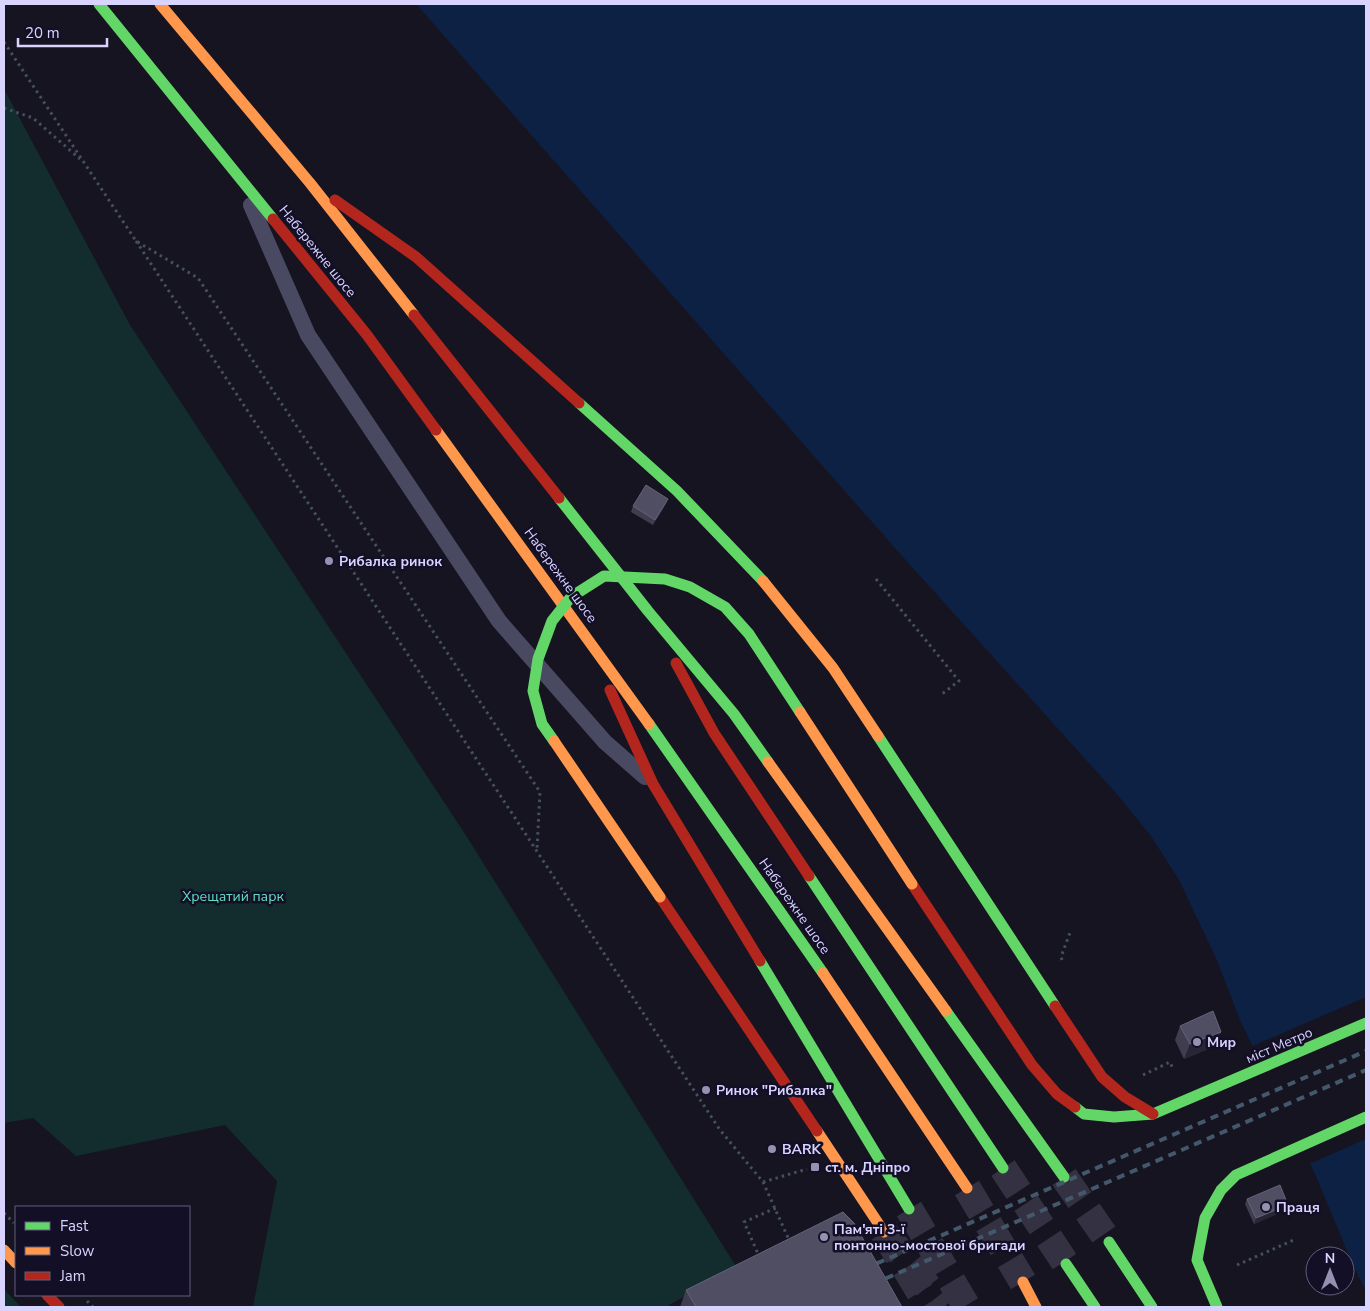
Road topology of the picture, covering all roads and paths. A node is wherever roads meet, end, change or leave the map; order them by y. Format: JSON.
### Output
{"nodes":[{"id":1,"x":99,"y":4,"type":"edge"},
{"id":2,"x":160,"y":4,"type":"edge"},
{"id":3,"x":4,"y":42,"type":"edge"},
{"id":4,"x":4,"y":108,"type":"edge"},
{"id":5,"x":84,"y":162,"type":"junction"},
{"id":6,"x":239,"y":178,"type":"junction"},
{"id":7,"x":310,"y":183,"type":"junction"},
{"id":8,"x":136,"y":241,"type":"junction"},
{"id":9,"x":876,"y":579,"type":"dead end"},
{"id":10,"x":648,"y":611,"type":"junction"},
{"id":11,"x":582,"y":629,"type":"junction"},
{"id":12,"x":942,"y":694,"type":"dead end"},
{"id":13,"x":653,"y":784,"type":"junction"},
{"id":14,"x":537,"y":850,"type":"junction"},
{"id":15,"x":1366,"y":1023,"type":"edge"},
{"id":16,"x":1173,"y":1069,"type":"dead end"},
{"id":17,"x":1143,"y":1075,"type":"dead end"},
{"id":18,"x":1153,"y":1114,"type":"junction"},
{"id":19,"x":1366,"y":1117,"type":"edge"},
{"id":20,"x":815,"y":1167,"type":"dead end"},
{"id":21,"x":1003,"y":1168,"type":"tunnel mouth"},
{"id":22,"x":1064,"y":1177,"type":"tunnel mouth"},
{"id":23,"x":763,"y":1182,"type":"junction"},
{"id":24,"x":967,"y":1188,"type":"tunnel mouth"},
{"id":25,"x":776,"y":1208,"type":"junction"},
{"id":26,"x":909,"y":1209,"type":"tunnel mouth"},
{"id":27,"x":4,"y":1213,"type":"edge"},
{"id":28,"x":15,"y":1224,"type":"edge"},
{"id":29,"x":884,"y":1232,"type":"dead end"},
{"id":30,"x":1296,"y":1239,"type":"dead end"},
{"id":31,"x":790,"y":1242,"type":"junction"},
{"id":32,"x":1110,"y":1242,"type":"tunnel mouth"},
{"id":33,"x":798,"y":1244,"type":"edge"},
{"id":34,"x":782,"y":1246,"type":"edge"},
{"id":35,"x":4,"y":1250,"type":"edge"},
{"id":36,"x":767,"y":1252,"type":"edge"},
{"id":37,"x":15,"y":1262,"type":"edge"},
{"id":38,"x":1066,"y":1264,"type":"tunnel mouth"},
{"id":39,"x":1237,"y":1265,"type":"dead end"},
{"id":40,"x":1023,"y":1282,"type":"tunnel mouth"},
{"id":41,"x":48,"y":1296,"type":"edge"},
{"id":42,"x":59,"y":1307,"type":"edge"},
{"id":43,"x":1036,"y":1307,"type":"edge"},
{"id":44,"x":1095,"y":1307,"type":"edge"},
{"id":45,"x":1152,"y":1307,"type":"edge"},
{"id":46,"x":1217,"y":1307,"type":"edge"}],
"edges":[{"from":1,"to":6,"type":"main road","name":"Набережне шосе"},
{"from":2,"to":7,"type":"main road","name":"Набережне шосе"},
{"from":3,"to":5,"type":"path"},
{"from":4,"to":5,"type":"path"},
{"from":5,"to":8,"type":"path"},
{"from":6,"to":11,"type":"main road","name":"Набережне шосе"},
{"from":6,"to":13,"type":"lane"},
{"from":7,"to":10,"type":"main road","name":"Набережне шосе"},
{"from":7,"to":18,"type":"main road"},
{"from":8,"to":14,"type":"path"},
{"from":8,"to":14,"type":"path"},
{"from":9,"to":12,"type":"path"},
{"from":10,"to":21,"type":"main road","name":"Набережне шосе"},
{"from":10,"to":22,"type":"main road","name":"Набережне шосе"},
{"from":11,"to":13,"type":"main road"},
{"from":11,"to":24,"type":"main road","name":"Набережне шосе"},
{"from":13,"to":26,"type":"main road"},
{"from":14,"to":23,"type":"path"},
{"from":15,"to":18,"type":"main road","name":"міст Метро"},
{"from":16,"to":17,"type":"path"},
{"from":18,"to":29,"type":"main road","name":"міст Метро","bridge":true},
{"from":19,"to":46,"type":"main road"},
{"from":20,"to":23,"type":"path"},
{"from":23,"to":25,"type":"path"},
{"from":25,"to":31,"type":"path"},
{"from":25,"to":36,"type":"path"},
{"from":27,"to":28,"type":"path"},
{"from":30,"to":39,"type":"path"},
{"from":31,"to":33,"type":"path"},
{"from":31,"to":34,"type":"path"},
{"from":32,"to":45,"type":"main road"},
{"from":35,"to":37,"type":"main road"},
{"from":38,"to":44,"type":"main road"},
{"from":40,"to":43,"type":"main road"},
{"from":41,"to":42,"type":"main road"}]}
